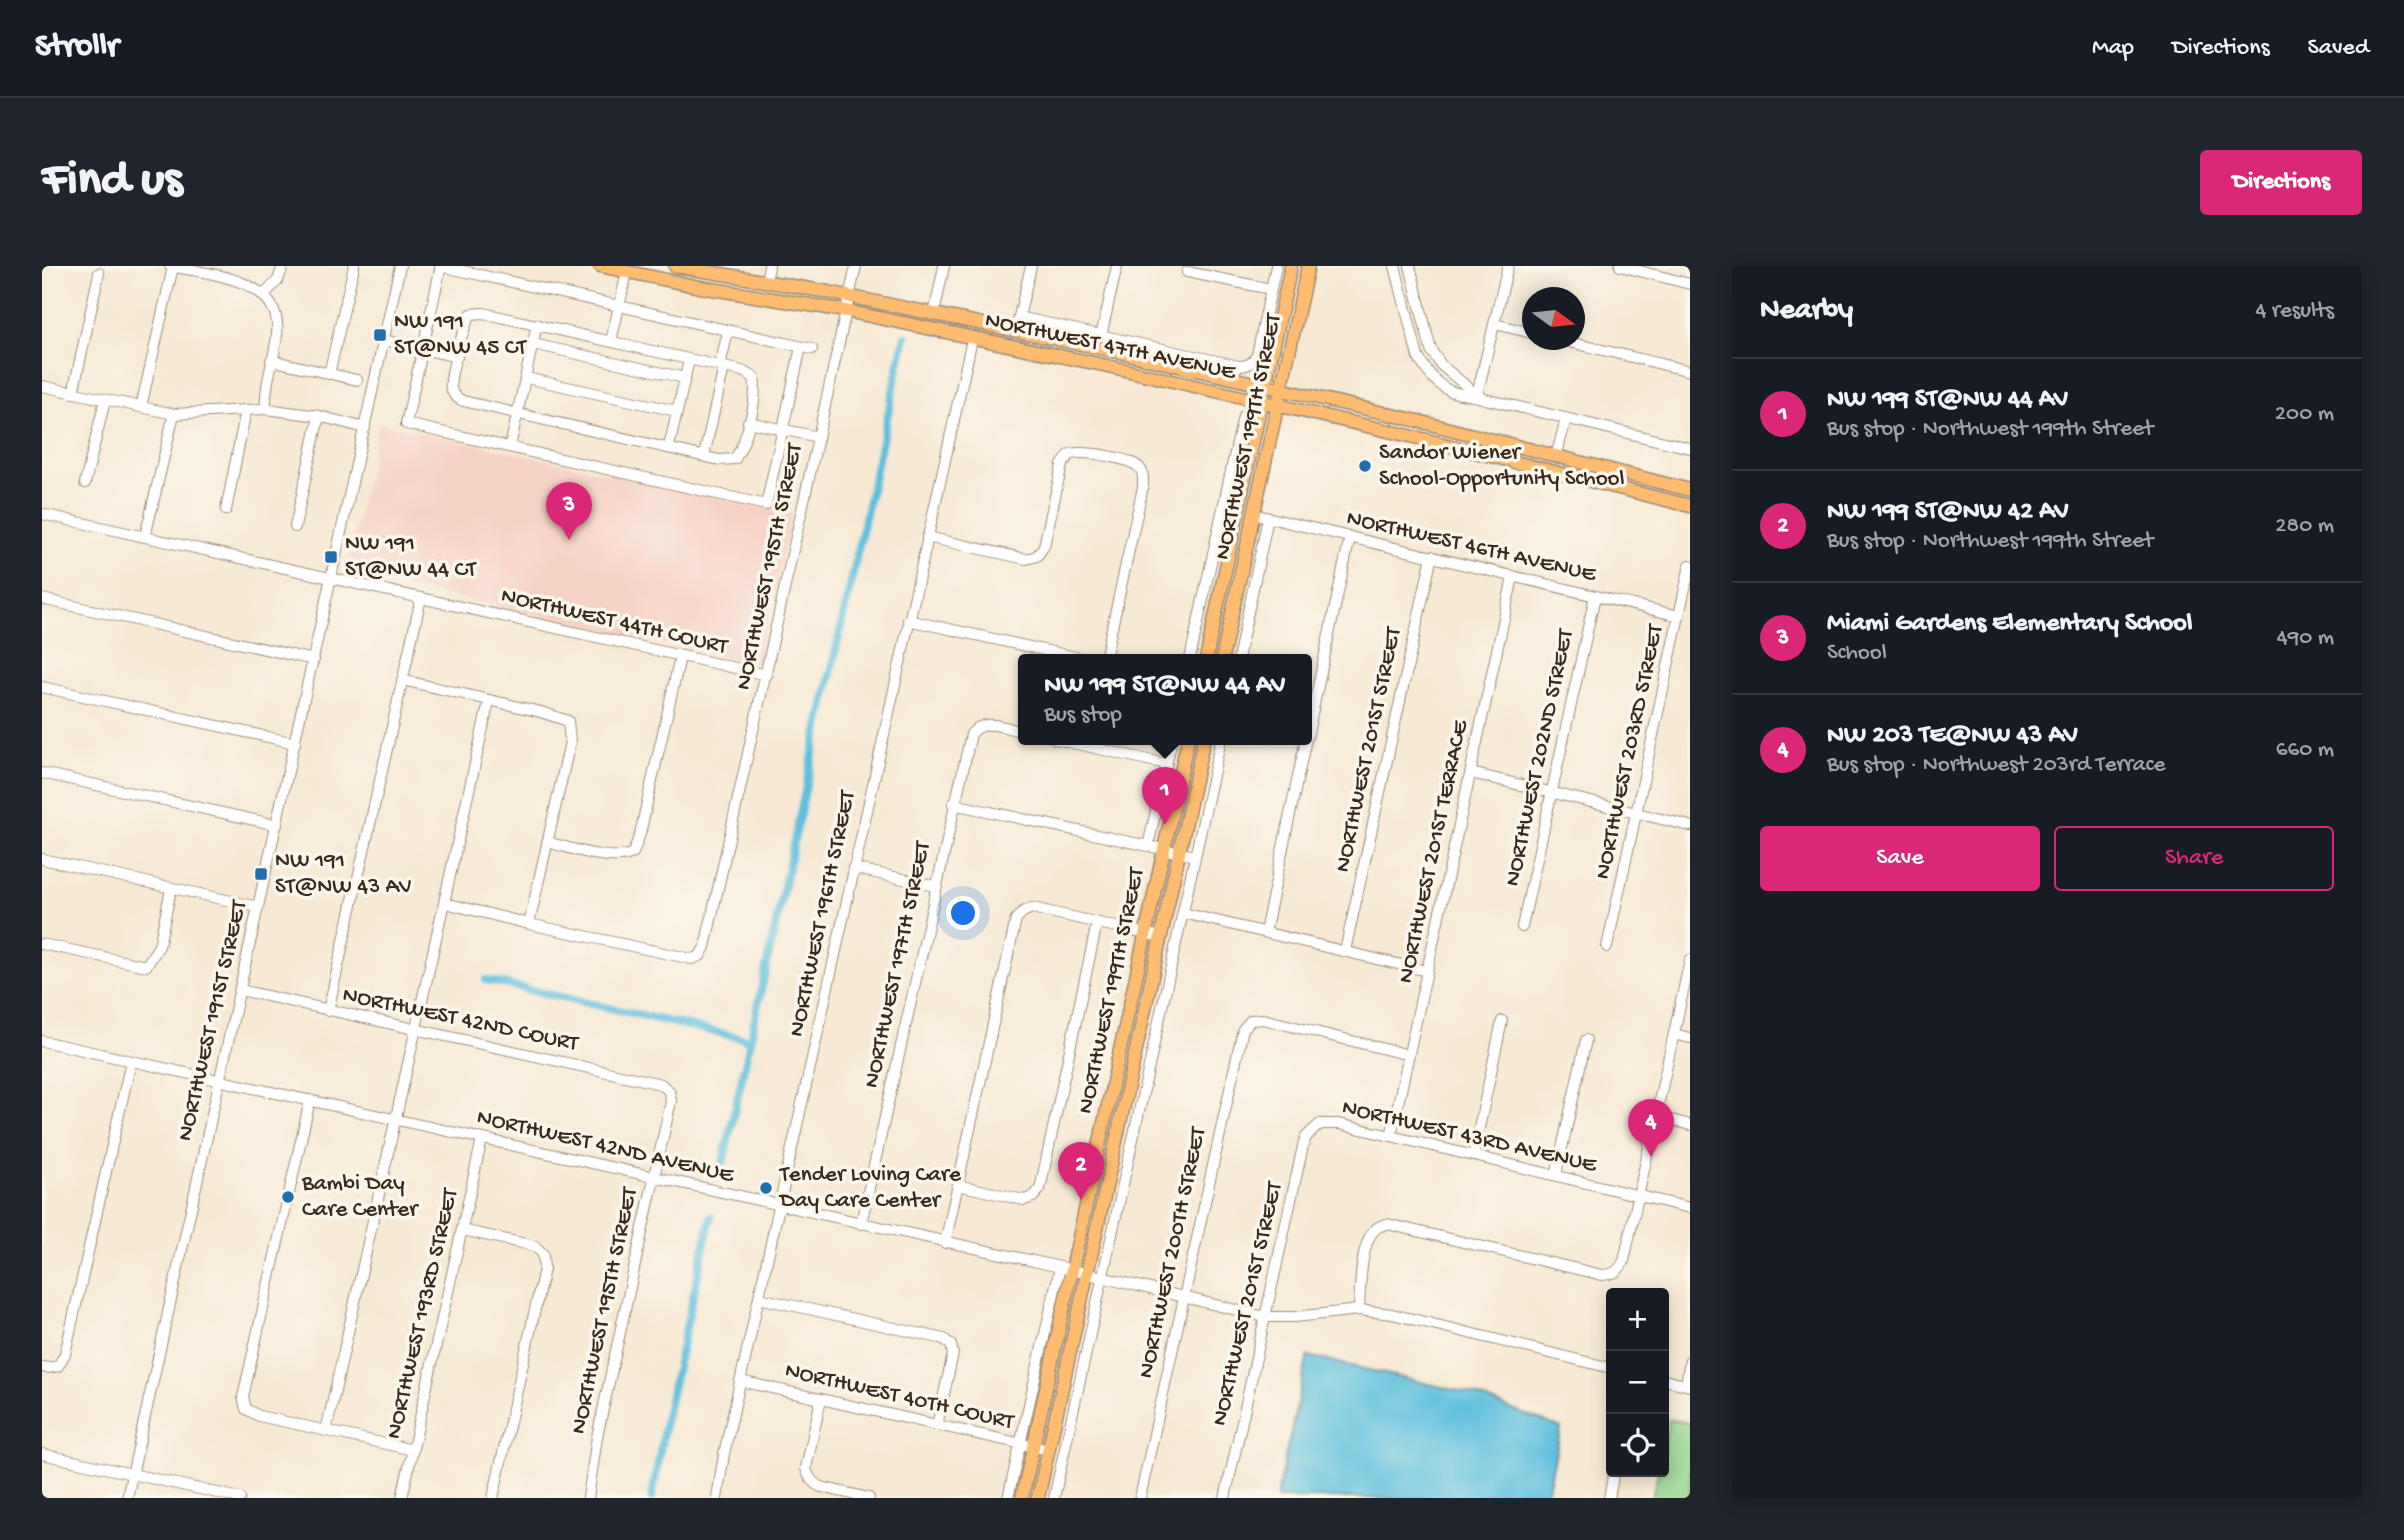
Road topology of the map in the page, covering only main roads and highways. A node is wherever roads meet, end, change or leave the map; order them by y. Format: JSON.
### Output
{"nodes":[{"id":1,"x":600,"y":266,"type":"edge"},
{"id":2,"x":675,"y":266,"type":"edge"},
{"id":3,"x":1291,"y":266,"type":"edge"},
{"id":4,"x":1308,"y":266,"type":"edge"},
{"id":5,"x":632,"y":269,"type":"edge"},
{"id":6,"x":1016,"y":332,"type":"junction"},
{"id":7,"x":997,"y":344,"type":"junction"},
{"id":8,"x":1265,"y":385,"type":"junction"},
{"id":9,"x":1281,"y":388,"type":"junction"},
{"id":10,"x":1261,"y":401,"type":"junction"},
{"id":11,"x":1277,"y":405,"type":"junction"},
{"id":12,"x":1513,"y":446,"type":"junction"},
{"id":13,"x":1488,"y":455,"type":"junction"},
{"id":14,"x":1690,"y":490,"type":"edge"},
{"id":15,"x":1690,"y":506,"type":"edge"},
{"id":16,"x":1207,"y":654,"type":"edge"},
{"id":17,"x":1223,"y":654,"type":"edge"},
{"id":18,"x":1187,"y":745,"type":"edge"},
{"id":19,"x":1203,"y":745,"type":"edge"},
{"id":20,"x":1022,"y":1498,"type":"edge"},
{"id":21,"x":1038,"y":1498,"type":"edge"}],
"edges":[{"from":1,"to":5,"type":"main road","name":"NORTHWEST 47TH AVENUE"},
{"from":2,"to":6,"type":"main road","name":"NORTHWEST 47TH AVENUE"},
{"from":3,"to":8,"type":"main road","name":"NORTHWEST 199TH STREET"},
{"from":4,"to":9,"type":"main road","name":"NORTHWEST 199TH STREET"},
{"from":5,"to":7,"type":"main road","name":"NORTHWEST 47TH AVENUE"},
{"from":6,"to":7,"type":"main road"},
{"from":6,"to":8,"type":"main road","name":"NORTHWEST 47TH AVENUE"},
{"from":7,"to":10,"type":"main road","name":"NORTHWEST 47TH AVENUE"},
{"from":8,"to":9,"type":"main road","name":"NORTHWEST 47TH AVENUE"},
{"from":8,"to":10,"type":"main road","name":"NORTHWEST 199TH STREET"},
{"from":9,"to":11,"type":"main road","name":"NORTHWEST 199TH STREET"},
{"from":9,"to":12,"type":"main road","name":"NORTHWEST 47TH AVENUE"},
{"from":10,"to":11,"type":"main road","name":"NORTHWEST 47TH AVENUE"},
{"from":10,"to":16,"type":"main road","name":"NORTHWEST 199TH STREET"},
{"from":11,"to":13,"type":"main road","name":"NORTHWEST 47TH AVENUE"},
{"from":11,"to":17,"type":"main road","name":"NORTHWEST 199TH STREET"},
{"from":12,"to":13,"type":"main road"},
{"from":12,"to":14,"type":"main road","name":"NORTHWEST 47TH AVENUE"},
{"from":13,"to":15,"type":"main road","name":"NORTHWEST 47TH AVENUE"},
{"from":18,"to":20,"type":"main road","name":"NORTHWEST 199TH STREET"},
{"from":19,"to":21,"type":"main road","name":"NORTHWEST 199TH STREET"}]}
